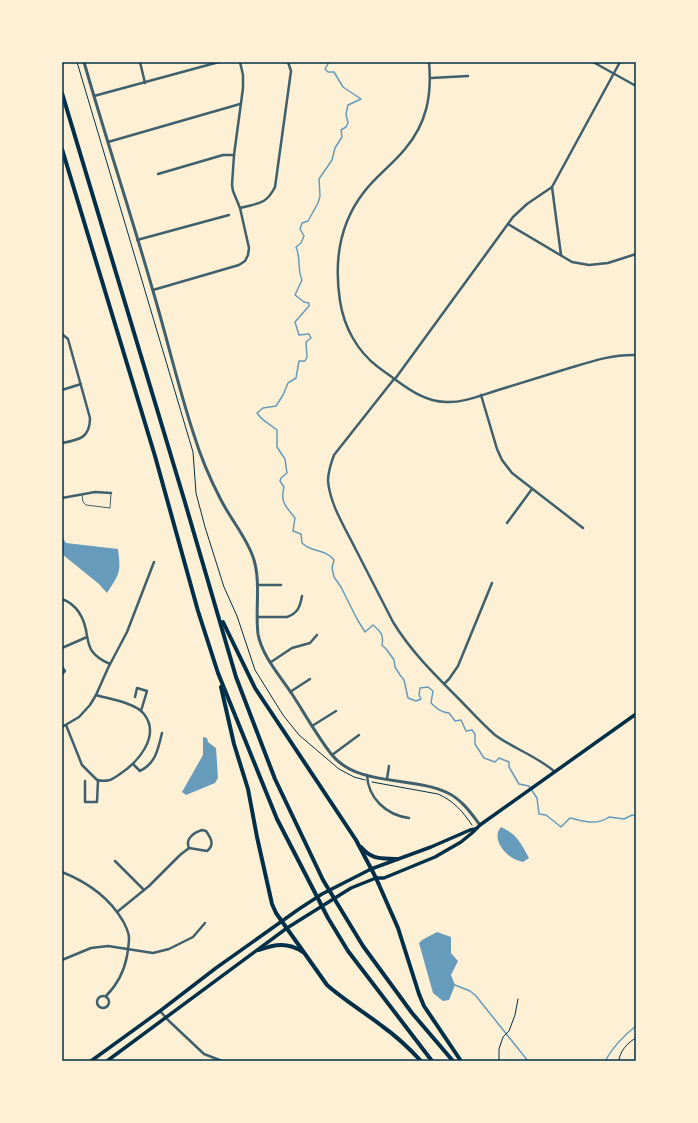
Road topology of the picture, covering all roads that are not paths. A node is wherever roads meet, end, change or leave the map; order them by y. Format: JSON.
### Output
{"nodes":[{"id":1,"x":84,"y":62,"type":"edge"},
{"id":2,"x":140,"y":62,"type":"edge"},
{"id":3,"x":219,"y":62,"type":"edge"},
{"id":4,"x":240,"y":62,"type":"edge"},
{"id":5,"x":288,"y":62,"type":"edge"},
{"id":6,"x":429,"y":62,"type":"edge"},
{"id":7,"x":593,"y":62,"type":"edge"},
{"id":8,"x":620,"y":62,"type":"edge"},
{"id":9,"x":212,"y":63,"type":"edge"},
{"id":10,"x":614,"y":75,"type":"junction"},
{"id":11,"x":468,"y":76,"type":"dead end"},
{"id":12,"x":431,"y":78,"type":"junction"},
{"id":13,"x":145,"y":83,"type":"junction"},
{"id":14,"x":636,"y":86,"type":"edge"},
{"id":15,"x":62,"y":93,"type":"edge"},
{"id":16,"x":94,"y":96,"type":"junction"},
{"id":17,"x":240,"y":104,"type":"junction"},
{"id":18,"x":108,"y":142,"type":"junction"},
{"id":19,"x":62,"y":148,"type":"edge"},
{"id":20,"x":234,"y":155,"type":"junction"},
{"id":21,"x":158,"y":174,"type":"dead end"},
{"id":22,"x":552,"y":188,"type":"junction"},
{"id":23,"x":240,"y":208,"type":"junction"},
{"id":24,"x":229,"y":215,"type":"dead end"},
{"id":25,"x":508,"y":224,"type":"junction"},
{"id":26,"x":138,"y":240,"type":"junction"},
{"id":27,"x":636,"y":254,"type":"edge"},
{"id":28,"x":561,"y":256,"type":"junction"},
{"id":29,"x":153,"y":290,"type":"junction"},
{"id":30,"x":62,"y":334,"type":"edge"},
{"id":31,"x":636,"y":355,"type":"edge"},
{"id":32,"x":394,"y":379,"type":"junction"},
{"id":33,"x":81,"y":384,"type":"junction"},
{"id":34,"x":62,"y":390,"type":"edge"},
{"id":35,"x":481,"y":395,"type":"junction"},
{"id":36,"x":62,"y":443,"type":"edge"},
{"id":37,"x":532,"y":489,"type":"junction"},
{"id":38,"x":111,"y":493,"type":"joint"},
{"id":39,"x":82,"y":494,"type":"junction"},
{"id":40,"x":62,"y":498,"type":"edge"},
{"id":41,"x":507,"y":523,"type":"dead end"},
{"id":42,"x":583,"y":528,"type":"dead end"},
{"id":43,"x":154,"y":562,"type":"dead end"},
{"id":44,"x":492,"y":583,"type":"dead end"},
{"id":45,"x":257,"y":585,"type":"junction"},
{"id":46,"x":281,"y":585,"type":"dead end"},
{"id":47,"x":302,"y":596,"type":"dead end"},
{"id":48,"x":62,"y":599,"type":"edge"},
{"id":49,"x":218,"y":612,"type":"junction"},
{"id":50,"x":258,"y":617,"type":"junction"},
{"id":51,"x":317,"y":635,"type":"dead end"},
{"id":52,"x":87,"y":636,"type":"junction"},
{"id":53,"x":62,"y":648,"type":"edge"},
{"id":54,"x":271,"y":662,"type":"junction"},
{"id":55,"x":110,"y":664,"type":"junction"},
{"id":56,"x":62,"y":667,"type":"edge"},
{"id":57,"x":218,"y":673,"type":"junction"},
{"id":58,"x":62,"y":674,"type":"edge"},
{"id":59,"x":310,"y":679,"type":"dead end"},
{"id":60,"x":444,"y":684,"type":"junction"},
{"id":61,"x":290,"y":692,"type":"junction"},
{"id":62,"x":96,"y":695,"type":"junction"},
{"id":63,"x":135,"y":697,"type":"dead end"},
{"id":64,"x":141,"y":711,"type":"junction"},
{"id":65,"x":336,"y":711,"type":"dead end"},
{"id":66,"x":636,"y":714,"type":"edge"},
{"id":67,"x":66,"y":725,"type":"junction"},
{"id":68,"x":312,"y":726,"type":"junction"},
{"id":69,"x":62,"y":727,"type":"edge"},
{"id":70,"x":162,"y":733,"type":"dead end"},
{"id":71,"x":359,"y":735,"type":"dead end"},
{"id":72,"x":332,"y":755,"type":"junction"},
{"id":73,"x":133,"y":764,"type":"junction"},
{"id":74,"x":389,"y":766,"type":"dead end"},
{"id":75,"x":555,"y":772,"type":"junction"},
{"id":76,"x":367,"y":775,"type":"junction"},
{"id":77,"x":387,"y":779,"type":"junction"},
{"id":78,"x":85,"y":780,"type":"dead end"},
{"id":79,"x":98,"y":780,"type":"junction"},
{"id":80,"x":409,"y":818,"type":"dead end"},
{"id":81,"x":480,"y":825,"type":"junction"},
{"id":82,"x":475,"y":829,"type":"junction"},
{"id":83,"x":356,"y":840,"type":"junction"},
{"id":84,"x":189,"y":848,"type":"junction"},
{"id":85,"x":397,"y":859,"type":"junction"},
{"id":86,"x":115,"y":861,"type":"dead end"},
{"id":87,"x":371,"y":869,"type":"junction"},
{"id":88,"x":62,"y":872,"type":"edge"},
{"id":89,"x":376,"y":878,"type":"junction"},
{"id":90,"x":144,"y":890,"type":"junction"},
{"id":91,"x":117,"y":912,"type":"junction"},
{"id":92,"x":282,"y":921,"type":"junction"},
{"id":93,"x":205,"y":923,"type":"dead end"},
{"id":94,"x":287,"y":928,"type":"junction"},
{"id":95,"x":128,"y":948,"type":"junction"},
{"id":96,"x":258,"y":950,"type":"junction"},
{"id":97,"x":306,"y":954,"type":"junction"},
{"id":98,"x":62,"y":960,"type":"edge"},
{"id":99,"x":106,"y":996,"type":"junction"},
{"id":100,"x":160,"y":1011,"type":"junction"},
{"id":101,"x":165,"y":1018,"type":"junction"},
{"id":102,"x":91,"y":1061,"type":"edge"},
{"id":103,"x":107,"y":1061,"type":"edge"},
{"id":104,"x":222,"y":1061,"type":"edge"},
{"id":105,"x":421,"y":1061,"type":"edge"},
{"id":106,"x":432,"y":1061,"type":"edge"},
{"id":107,"x":453,"y":1061,"type":"edge"},
{"id":108,"x":461,"y":1061,"type":"edge"}],
"edges":[{"from":1,"to":16,"type":"street"},
{"from":2,"to":13,"type":"street"},
{"from":3,"to":9,"type":"street"},
{"from":4,"to":17,"type":"street"},
{"from":5,"to":23,"type":"street"},
{"from":6,"to":12,"type":"street"},
{"from":7,"to":10,"type":"street"},
{"from":8,"to":10,"type":"street"},
{"from":9,"to":13,"type":"street"},
{"from":10,"to":14,"type":"street"},
{"from":10,"to":22,"type":"street"},
{"from":11,"to":12,"type":"street"},
{"from":12,"to":32,"type":"street"},
{"from":13,"to":16,"type":"street"},
{"from":15,"to":49,"type":"highway"},
{"from":16,"to":18,"type":"street"},
{"from":17,"to":18,"type":"street"},
{"from":17,"to":20,"type":"street"},
{"from":18,"to":26,"type":"street"},
{"from":19,"to":57,"type":"highway"},
{"from":20,"to":21,"type":"street"},
{"from":20,"to":23,"type":"street"},
{"from":22,"to":25,"type":"street"},
{"from":22,"to":28,"type":"street"},
{"from":23,"to":29,"type":"street"},
{"from":24,"to":26,"type":"street"},
{"from":25,"to":28,"type":"street"},
{"from":25,"to":32,"type":"street"},
{"from":26,"to":29,"type":"street"},
{"from":27,"to":28,"type":"street"},
{"from":29,"to":45,"type":"street"},
{"from":30,"to":33,"type":"street"},
{"from":31,"to":35,"type":"street"},
{"from":32,"to":35,"type":"street"},
{"from":32,"to":60,"type":"street"},
{"from":33,"to":34,"type":"street"},
{"from":33,"to":36,"type":"street"},
{"from":35,"to":37,"type":"street"},
{"from":37,"to":41,"type":"street"},
{"from":37,"to":42,"type":"street"},
{"from":38,"to":39,"type":"street"},
{"from":38,"to":39,"type":"lane"},
{"from":39,"to":40,"type":"street"},
{"from":43,"to":55,"type":"street"},
{"from":44,"to":60,"type":"street"},
{"from":45,"to":46,"type":"street"},
{"from":45,"to":50,"type":"street"},
{"from":47,"to":50,"type":"street"},
{"from":48,"to":52,"type":"street"},
{"from":49,"to":83,"type":"highway"},
{"from":49,"to":107,"type":"highway"},
{"from":50,"to":54,"type":"street"},
{"from":51,"to":54,"type":"street"},
{"from":52,"to":53,"type":"street"},
{"from":52,"to":55,"type":"street"},
{"from":54,"to":61,"type":"street"},
{"from":55,"to":62,"type":"street"},
{"from":56,"to":58,"type":"street"},
{"from":57,"to":92,"type":"highway"},
{"from":57,"to":106,"type":"highway"},
{"from":59,"to":61,"type":"street"},
{"from":60,"to":75,"type":"street"},
{"from":61,"to":68,"type":"street"},
{"from":62,"to":64,"type":"street"},
{"from":62,"to":67,"type":"street"},
{"from":63,"to":64,"type":"street"},
{"from":64,"to":73,"type":"street"},
{"from":65,"to":68,"type":"street"},
{"from":66,"to":75,"type":"main road"},
{"from":67,"to":69,"type":"street"},
{"from":67,"to":79,"type":"street"},
{"from":68,"to":72,"type":"street"},
{"from":70,"to":73,"type":"street"},
{"from":71,"to":72,"type":"street"},
{"from":72,"to":76,"type":"street"},
{"from":73,"to":79,"type":"street"},
{"from":74,"to":77,"type":"street"},
{"from":75,"to":81,"type":"main road"},
{"from":76,"to":77,"type":"street"},
{"from":76,"to":80,"type":"street"},
{"from":77,"to":81,"type":"street"},
{"from":78,"to":79,"type":"street"},
{"from":81,"to":82,"type":"main road"},
{"from":82,"to":85,"type":"main road"},
{"from":82,"to":89,"type":"main road"},
{"from":83,"to":85,"type":"highway"},
{"from":83,"to":87,"type":"highway"},
{"from":84,"to":84,"type":"street"},
{"from":84,"to":90,"type":"street"},
{"from":85,"to":87,"type":"main road"},
{"from":86,"to":90,"type":"street"},
{"from":87,"to":89,"type":"highway"},
{"from":87,"to":92,"type":"main road"},
{"from":88,"to":91,"type":"street"},
{"from":89,"to":94,"type":"main road"},
{"from":89,"to":108,"type":"highway"},
{"from":90,"to":91,"type":"street"},
{"from":91,"to":95,"type":"street"},
{"from":92,"to":94,"type":"highway"},
{"from":92,"to":100,"type":"main road"},
{"from":93,"to":95,"type":"street"},
{"from":94,"to":96,"type":"main road"},
{"from":94,"to":97,"type":"highway"},
{"from":95,"to":98,"type":"street"},
{"from":95,"to":99,"type":"street"},
{"from":96,"to":97,"type":"highway"},
{"from":96,"to":101,"type":"main road"},
{"from":97,"to":105,"type":"highway"},
{"from":99,"to":99,"type":"street"},
{"from":100,"to":101,"type":"street"},
{"from":100,"to":102,"type":"main road"},
{"from":101,"to":103,"type":"main road"},
{"from":101,"to":104,"type":"street"}]}
